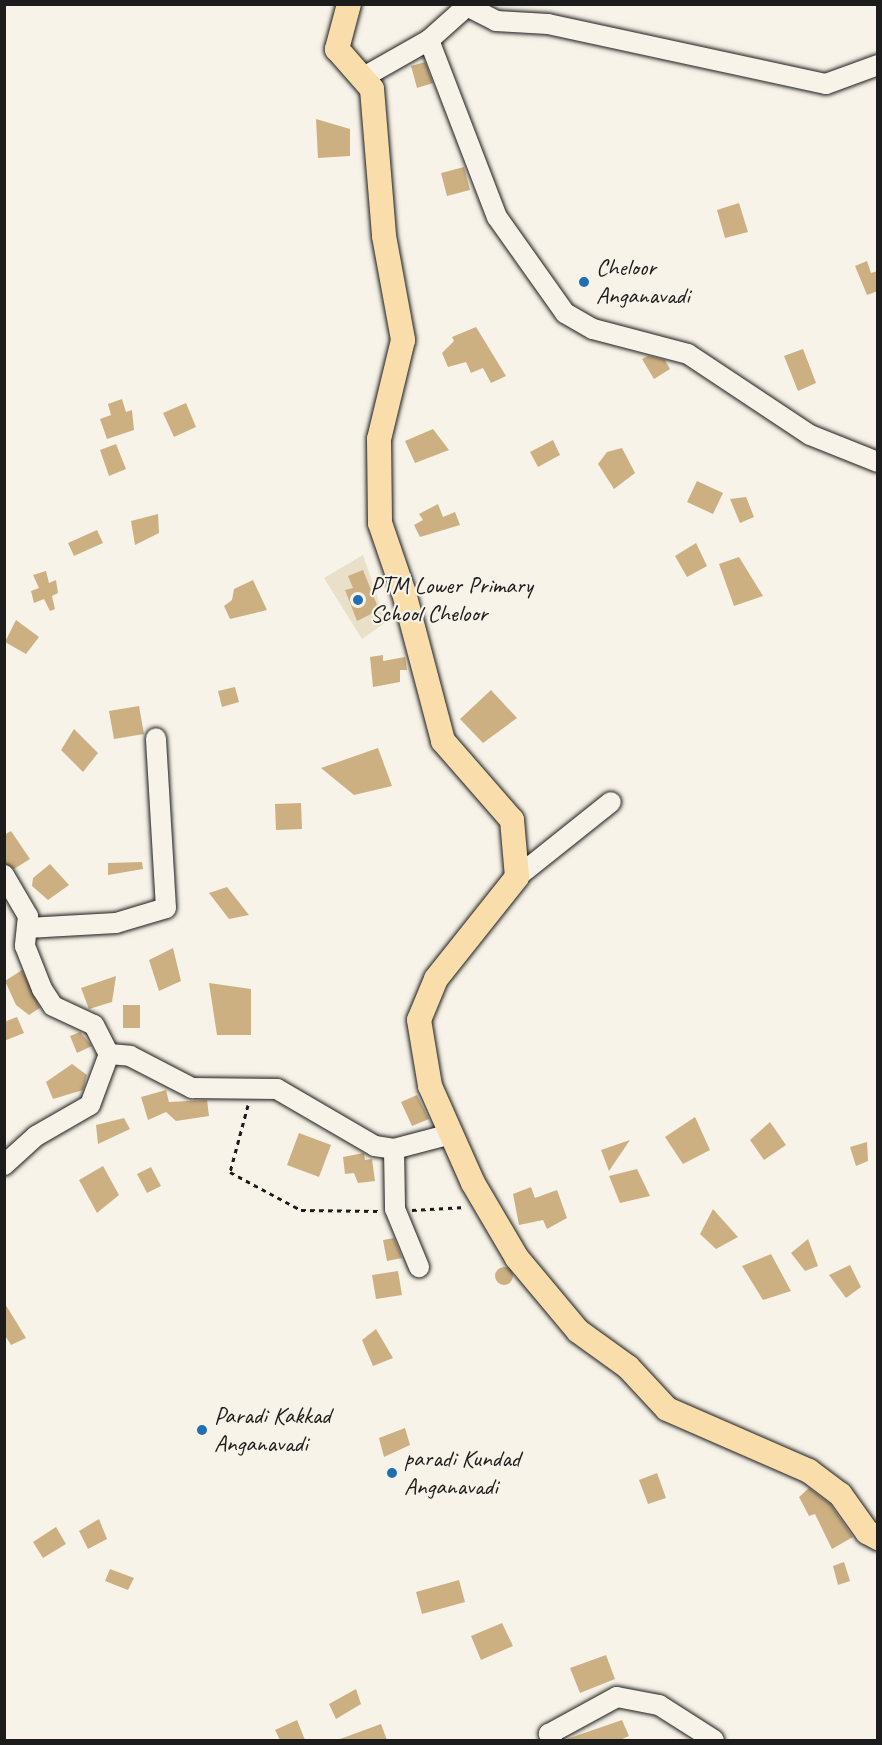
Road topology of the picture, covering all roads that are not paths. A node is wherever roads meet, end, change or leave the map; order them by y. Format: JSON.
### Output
{"nodes":[{"id":1,"x":348,"y":4,"type":"edge"},
{"id":2,"x":429,"y":40,"type":"junction"},
{"id":3,"x":878,"y":65,"type":"edge"},
{"id":4,"x":362,"y":78,"type":"junction"},
{"id":5,"x":878,"y":462,"type":"edge"},
{"id":6,"x":156,"y":738,"type":"dead end"},
{"id":7,"x":611,"y":802,"type":"dead end"},
{"id":8,"x":4,"y":875,"type":"edge"},
{"id":9,"x":518,"y":877,"type":"junction"},
{"id":10,"x":27,"y":928,"type":"junction"},
{"id":11,"x":110,"y":1054,"type":"junction"},
{"id":12,"x":451,"y":1134,"type":"junction"},
{"id":13,"x":394,"y":1149,"type":"junction"},
{"id":14,"x":4,"y":1165,"type":"edge"},
{"id":15,"x":419,"y":1266,"type":"dead end"},
{"id":16,"x":878,"y":1538,"type":"edge"},
{"id":17,"x":552,"y":1740,"type":"edge"},
{"id":18,"x":714,"y":1740,"type":"edge"}],
"edges":[{"from":1,"to":4,"type":"main road"},
{"from":2,"to":3,"type":"street"},
{"from":2,"to":4,"type":"street"},
{"from":2,"to":5,"type":"street"},
{"from":4,"to":9,"type":"main road"},
{"from":6,"to":10,"type":"street"},
{"from":7,"to":9,"type":"street"},
{"from":8,"to":10,"type":"street"},
{"from":9,"to":12,"type":"main road"},
{"from":10,"to":11,"type":"street"},
{"from":11,"to":13,"type":"street"},
{"from":11,"to":14,"type":"street"},
{"from":12,"to":13,"type":"street"},
{"from":12,"to":16,"type":"main road"},
{"from":13,"to":15,"type":"street"},
{"from":17,"to":18,"type":"street"}]}
